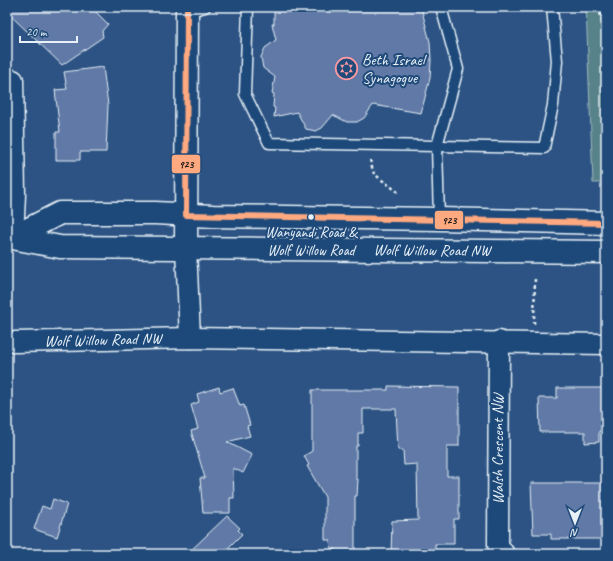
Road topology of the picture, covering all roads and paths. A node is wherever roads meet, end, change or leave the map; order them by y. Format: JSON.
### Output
{"nodes":[{"id":1,"x":248,"y":7,"type":"edge"},
{"id":2,"x":441,"y":7,"type":"edge"},
{"id":3,"x":552,"y":7,"type":"edge"},
{"id":4,"x":600,"y":7,"type":"edge"},
{"id":5,"x":193,"y":9,"type":"edge"},
{"id":6,"x":606,"y":40,"type":"edge"},
{"id":7,"x":7,"y":79,"type":"edge"},
{"id":8,"x":606,"y":102,"type":"edge"},
{"id":9,"x":365,"y":145,"type":"junction"},
{"id":10,"x":437,"y":146,"type":"junction"},
{"id":11,"x":398,"y":192,"type":"dead end"},
{"id":12,"x":605,"y":194,"type":"dead end"},
{"id":13,"x":186,"y":215,"type":"junction"},
{"id":14,"x":438,"y":219,"type":"junction"},
{"id":15,"x":606,"y":223,"type":"edge"},
{"id":16,"x":10,"y":237,"type":"edge"},
{"id":17,"x":186,"y":248,"type":"junction"},
{"id":18,"x":606,"y":252,"type":"edge"},
{"id":19,"x":535,"y":276,"type":"dead end"},
{"id":20,"x":190,"y":338,"type":"junction"},
{"id":21,"x":499,"y":341,"type":"junction"},
{"id":22,"x":15,"y":342,"type":"dead end"},
{"id":23,"x":534,"y":342,"type":"junction"},
{"id":24,"x":606,"y":344,"type":"edge"},
{"id":25,"x":504,"y":554,"type":"edge"}],
"edges":[{"from":1,"to":9,"type":"lane"},
{"from":2,"to":10,"type":"lane"},
{"from":3,"to":10,"type":"lane"},
{"from":4,"to":6,"type":"path"},
{"from":5,"to":13,"type":"street"},
{"from":7,"to":16,"type":"street"},
{"from":8,"to":12,"type":"path"},
{"from":9,"to":10,"type":"lane"},
{"from":9,"to":11,"type":"path"},
{"from":10,"to":14,"type":"lane"},
{"from":13,"to":14,"type":"street","name":"Wolf Willow Road NW"},
{"from":13,"to":16,"type":"street","name":"Wolf Willow Road NW"},
{"from":13,"to":17,"type":"street"},
{"from":14,"to":15,"type":"street","name":"Wolf Willow Road NW"},
{"from":16,"to":17,"type":"street","name":"Wolf Willow Road NW"},
{"from":17,"to":18,"type":"street","name":"Wolf Willow Road NW"},
{"from":17,"to":20,"type":"street"},
{"from":19,"to":23,"type":"path"},
{"from":20,"to":21,"type":"street","name":"Wolf Willow Road NW"},
{"from":20,"to":22,"type":"street","name":"Wolf Willow Road NW"},
{"from":21,"to":23,"type":"street","name":"Wolf Willow Road NW"},
{"from":21,"to":25,"type":"street","name":"Walsh Crescent NW"},
{"from":23,"to":24,"type":"street","name":"Wolf Willow Road NW"}]}
